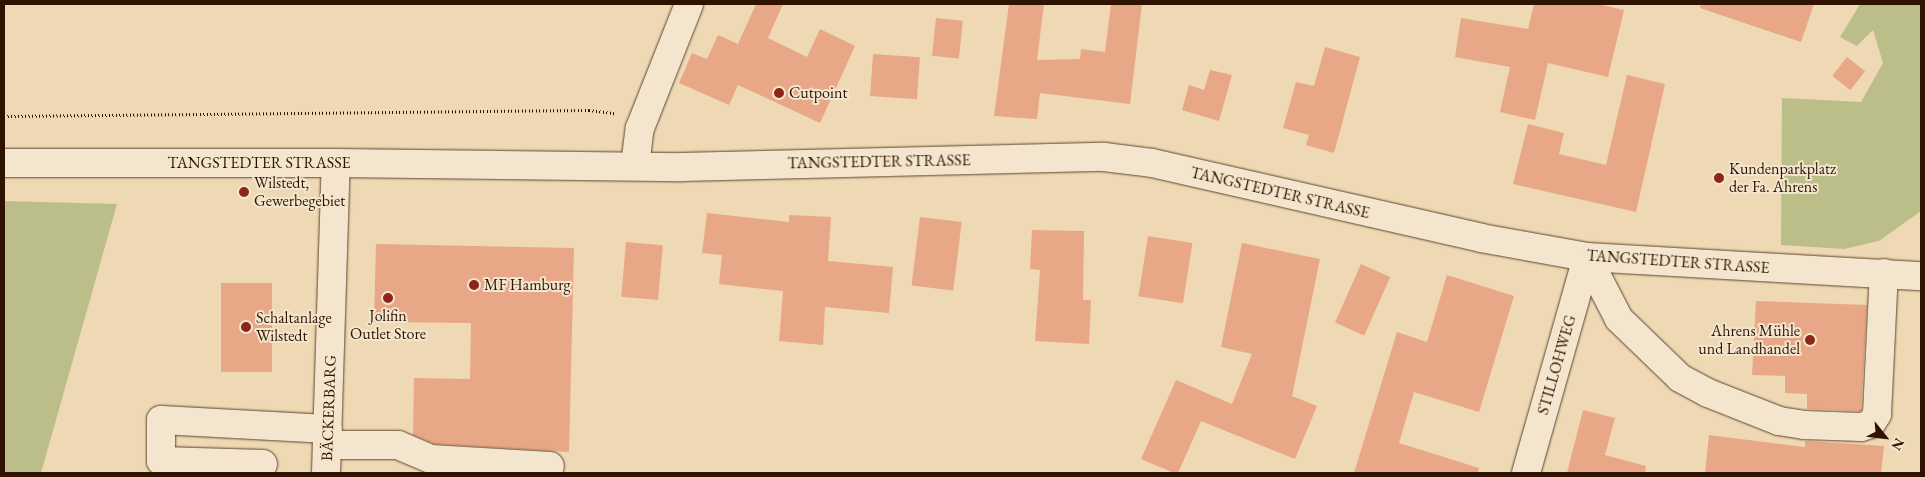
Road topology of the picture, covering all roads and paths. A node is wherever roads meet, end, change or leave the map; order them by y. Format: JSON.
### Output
{"nodes":[{"id":1,"x":689,"y":4,"type":"edge"},
{"id":2,"x":4,"y":116,"type":"edge"},
{"id":3,"x":640,"y":128,"type":"junction"},
{"id":4,"x":336,"y":162,"type":"junction"},
{"id":5,"x":4,"y":163,"type":"edge"},
{"id":6,"x":635,"y":166,"type":"junction"},
{"id":7,"x":1587,"y":257,"type":"junction"},
{"id":8,"x":1884,"y":273,"type":"junction"},
{"id":9,"x":1921,"y":276,"type":"edge"},
{"id":10,"x":328,"y":437,"type":"junction"},
{"id":11,"x":263,"y":464,"type":"dead end"},
{"id":12,"x":550,"y":466,"type":"dead end"},
{"id":13,"x":326,"y":473,"type":"edge"},
{"id":14,"x":1526,"y":473,"type":"edge"}],
"edges":[{"from":1,"to":3,"type":"street"},
{"from":2,"to":3,"type":"path"},
{"from":3,"to":6,"type":"street"},
{"from":4,"to":5,"type":"street","name":"TANGSTEDTER STRASSE"},
{"from":4,"to":6,"type":"street","name":"TANGSTEDTER STRASSE"},
{"from":4,"to":10,"type":"street","name":"BÄCKERBARG"},
{"from":6,"to":7,"type":"street","name":"TANGSTEDTER STRASSE"},
{"from":7,"to":8,"type":"street","name":"TANGSTEDTER STRASSE"},
{"from":7,"to":8,"type":"street"},
{"from":7,"to":14,"type":"street","name":"STILLOHWEG"},
{"from":8,"to":9,"type":"street","name":"TANGSTEDTER STRASSE"},
{"from":10,"to":11,"type":"street"},
{"from":10,"to":12,"type":"street"},
{"from":10,"to":13,"type":"street","name":"BÄCKERBARG"}]}
